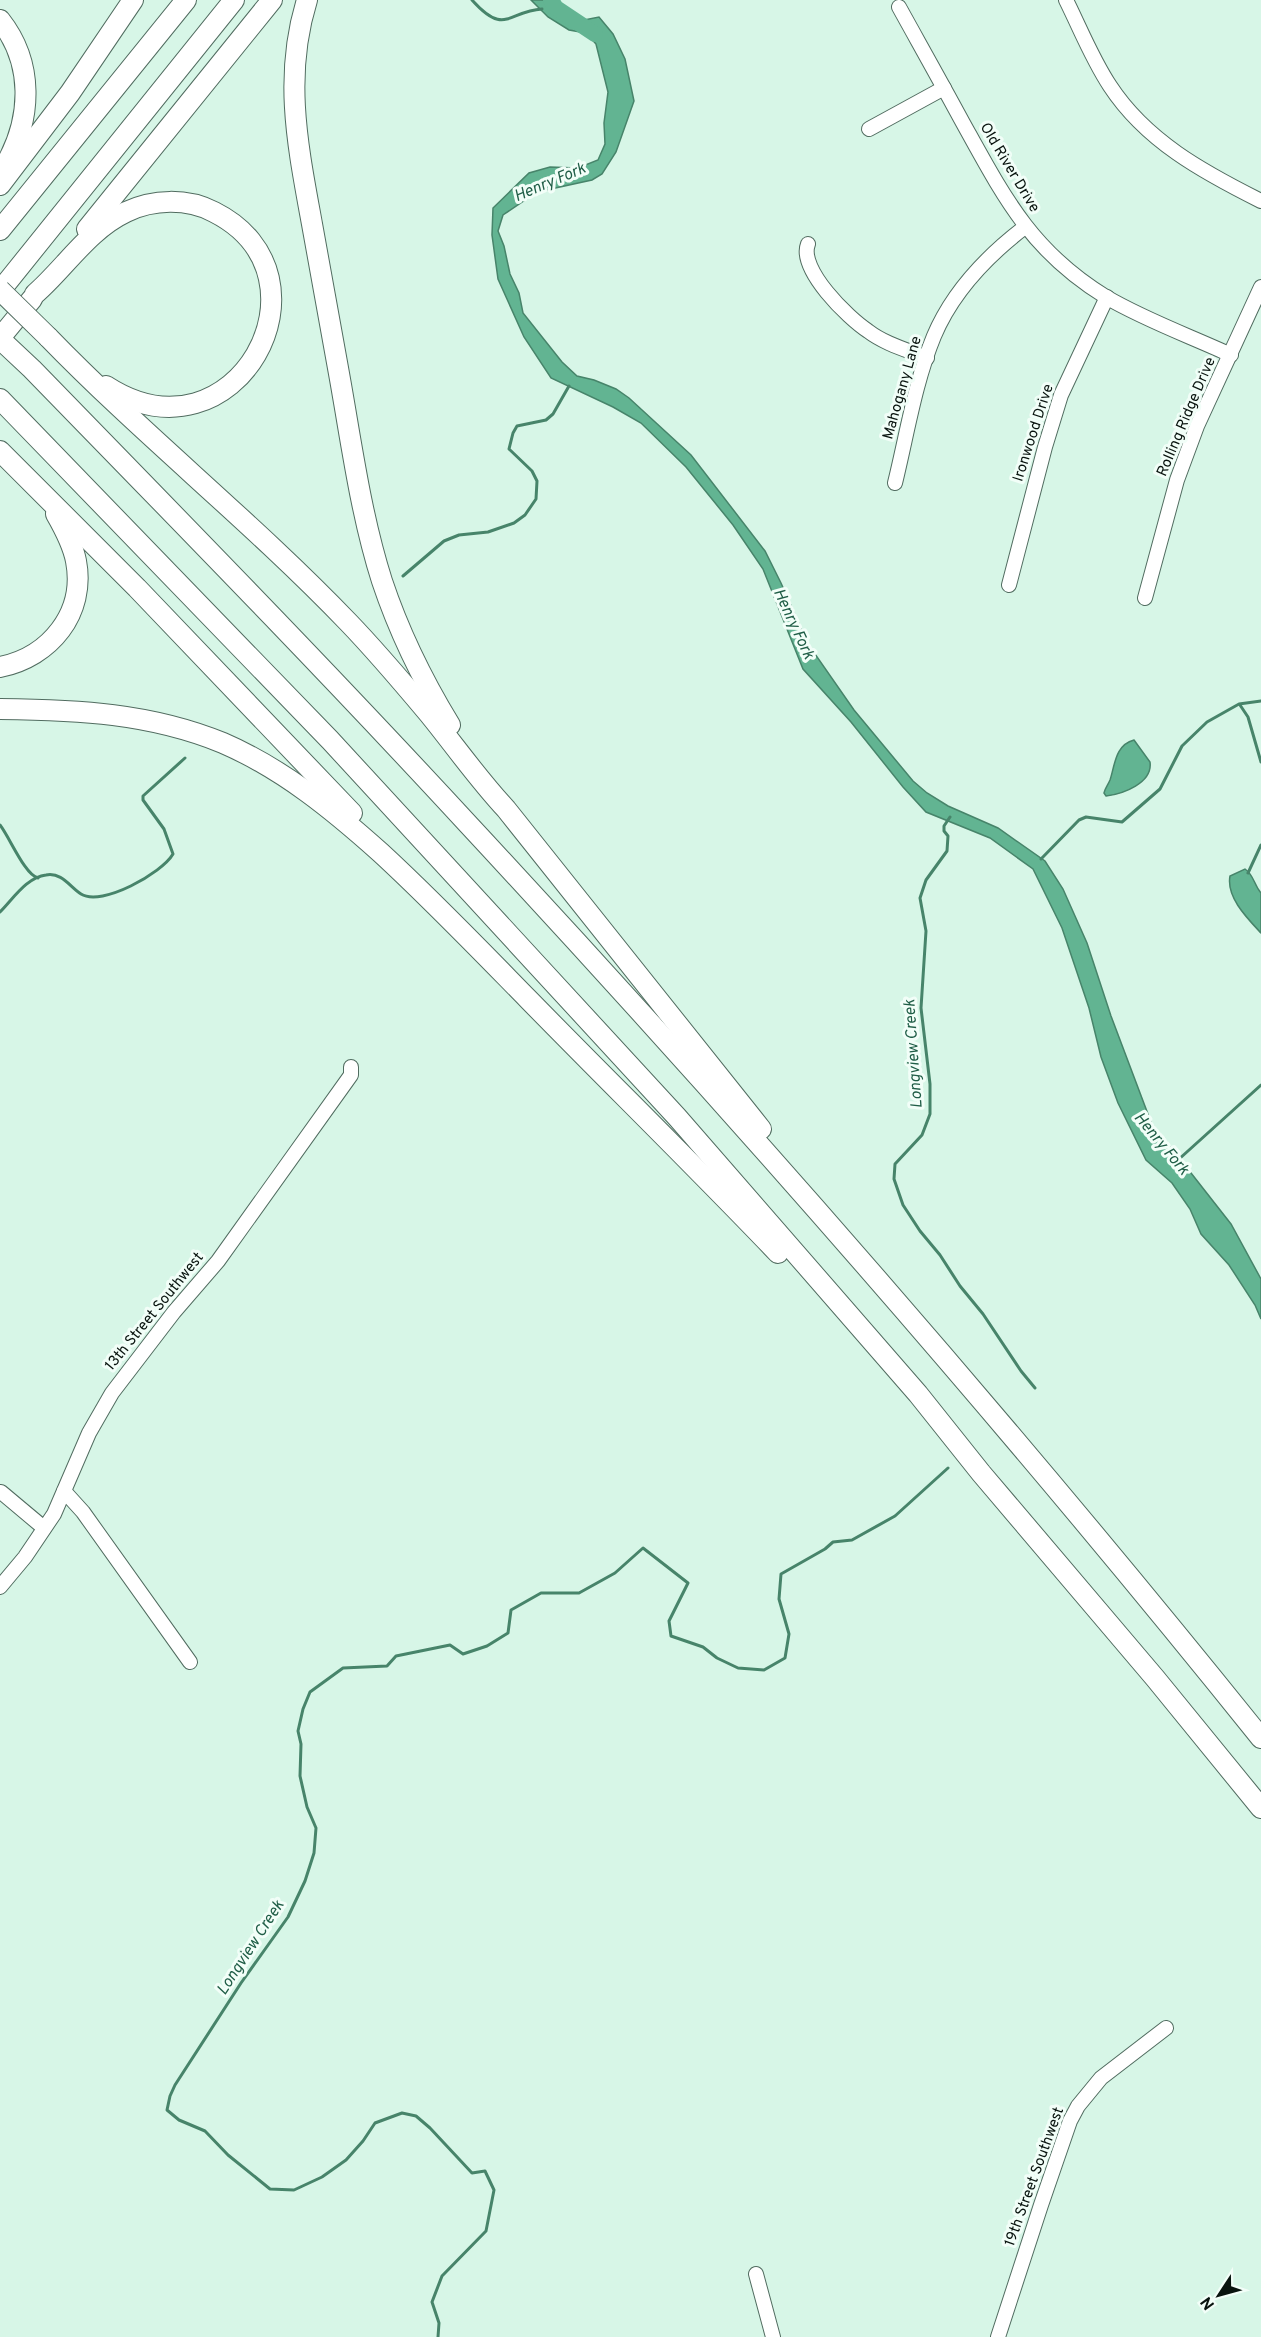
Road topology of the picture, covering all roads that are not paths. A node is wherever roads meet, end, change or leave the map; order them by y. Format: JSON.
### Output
{"nodes":[{"id":1,"x":133,"y":0,"type":"edge"},
{"id":2,"x":186,"y":0,"type":"edge"},
{"id":3,"x":234,"y":0,"type":"edge"},
{"id":4,"x":272,"y":0,"type":"edge"},
{"id":5,"x":308,"y":0,"type":"edge"},
{"id":6,"x":1066,"y":0,"type":"edge"},
{"id":7,"x":899,"y":7,"type":"dead end"},
{"id":8,"x":0,"y":20,"type":"edge"},
{"id":9,"x":944,"y":88,"type":"junction"},
{"id":10,"x":869,"y":129,"type":"dead end"},
{"id":11,"x":0,"y":173,"type":"edge"},
{"id":12,"x":0,"y":185,"type":"edge"},
{"id":13,"x":1261,"y":201,"type":"edge"},
{"id":14,"x":1025,"y":227,"type":"junction"},
{"id":15,"x":0,"y":230,"type":"edge"},
{"id":16,"x":808,"y":244,"type":"dead end"},
{"id":17,"x":1261,"y":287,"type":"edge"},
{"id":18,"x":0,"y":290,"type":"edge"},
{"id":19,"x":35,"y":294,"type":"junction"},
{"id":20,"x":1107,"y":297,"type":"junction"},
{"id":21,"x":0,"y":339,"type":"edge"},
{"id":22,"x":1231,"y":355,"type":"junction"},
{"id":23,"x":927,"y":358,"type":"junction"},
{"id":24,"x":77,"y":367,"type":"junction"},
{"id":25,"x":2,"y":401,"type":"edge"},
{"id":26,"x":0,"y":451,"type":"edge"},
{"id":27,"x":895,"y":483,"type":"dead end"},
{"id":28,"x":39,"y":489,"type":"junction"},
{"id":29,"x":1009,"y":585,"type":"dead end"},
{"id":30,"x":1145,"y":598,"type":"dead end"},
{"id":31,"x":0,"y":667,"type":"edge"},
{"id":32,"x":0,"y":709,"type":"edge"},
{"id":33,"x":506,"y":809,"type":"junction"},
{"id":34,"x":422,"y":891,"type":"junction"},
{"id":35,"x":351,"y":1067,"type":"dead end"},
{"id":36,"x":817,"y":1212,"type":"junction"},
{"id":37,"x":981,"y":1473,"type":"junction"},
{"id":38,"x":64,"y":1491,"type":"junction"},
{"id":39,"x":1,"y":1492,"type":"edge"},
{"id":40,"x":44,"y":1528,"type":"junction"},
{"id":41,"x":0,"y":1587,"type":"edge"},
{"id":42,"x":190,"y":1662,"type":"dead end"},
{"id":43,"x":1261,"y":1738,"type":"edge"},
{"id":44,"x":1261,"y":1808,"type":"edge"},
{"id":45,"x":1166,"y":2028,"type":"dead end"},
{"id":46,"x":756,"y":2274,"type":"dead end"},
{"id":47,"x":773,"y":2337,"type":"edge"},
{"id":48,"x":998,"y":2337,"type":"edge"}],
"edges":[{"from":1,"to":12,"type":"highway"},
{"from":2,"to":15,"type":"highway"},
{"from":3,"to":18,"type":"highway"},
{"from":4,"to":19,"type":"highway"},
{"from":5,"to":33,"type":"highway"},
{"from":6,"to":13,"type":"street"},
{"from":7,"to":9,"type":"street","name":"Old River Drive"},
{"from":8,"to":11,"type":"highway"},
{"from":9,"to":10,"type":"street"},
{"from":9,"to":14,"type":"street","name":"Old River Drive"},
{"from":14,"to":20,"type":"street","name":"Old River Drive"},
{"from":14,"to":23,"type":"street","name":"Mahogany Lane"},
{"from":16,"to":23,"type":"street"},
{"from":17,"to":22,"type":"street","name":"Rolling Ridge Drive"},
{"from":18,"to":24,"type":"highway","bridge":true},
{"from":19,"to":21,"type":"highway"},
{"from":19,"to":24,"type":"highway"},
{"from":20,"to":22,"type":"street","name":"Old River Drive"},
{"from":20,"to":29,"type":"street","name":"Ironwood Drive"},
{"from":21,"to":36,"type":"highway"},
{"from":22,"to":30,"type":"street","name":"Rolling Ridge Drive"},
{"from":23,"to":27,"type":"street","name":"Mahogany Lane"},
{"from":24,"to":33,"type":"highway"},
{"from":25,"to":37,"type":"highway"},
{"from":26,"to":28,"type":"highway"},
{"from":28,"to":31,"type":"highway"},
{"from":28,"to":34,"type":"highway"},
{"from":32,"to":34,"type":"highway"},
{"from":33,"to":36,"type":"highway"},
{"from":34,"to":37,"type":"highway"},
{"from":35,"to":38,"type":"street","name":"13th Street Southwest"},
{"from":36,"to":43,"type":"highway"},
{"from":37,"to":44,"type":"highway"},
{"from":38,"to":40,"type":"street","name":"13th Street Southwest"},
{"from":38,"to":42,"type":"street"},
{"from":39,"to":40,"type":"street"},
{"from":40,"to":41,"type":"street","name":"13th Street Southwest"},
{"from":45,"to":48,"type":"street","name":"19th Street Southwest"},
{"from":46,"to":47,"type":"street"}]}
